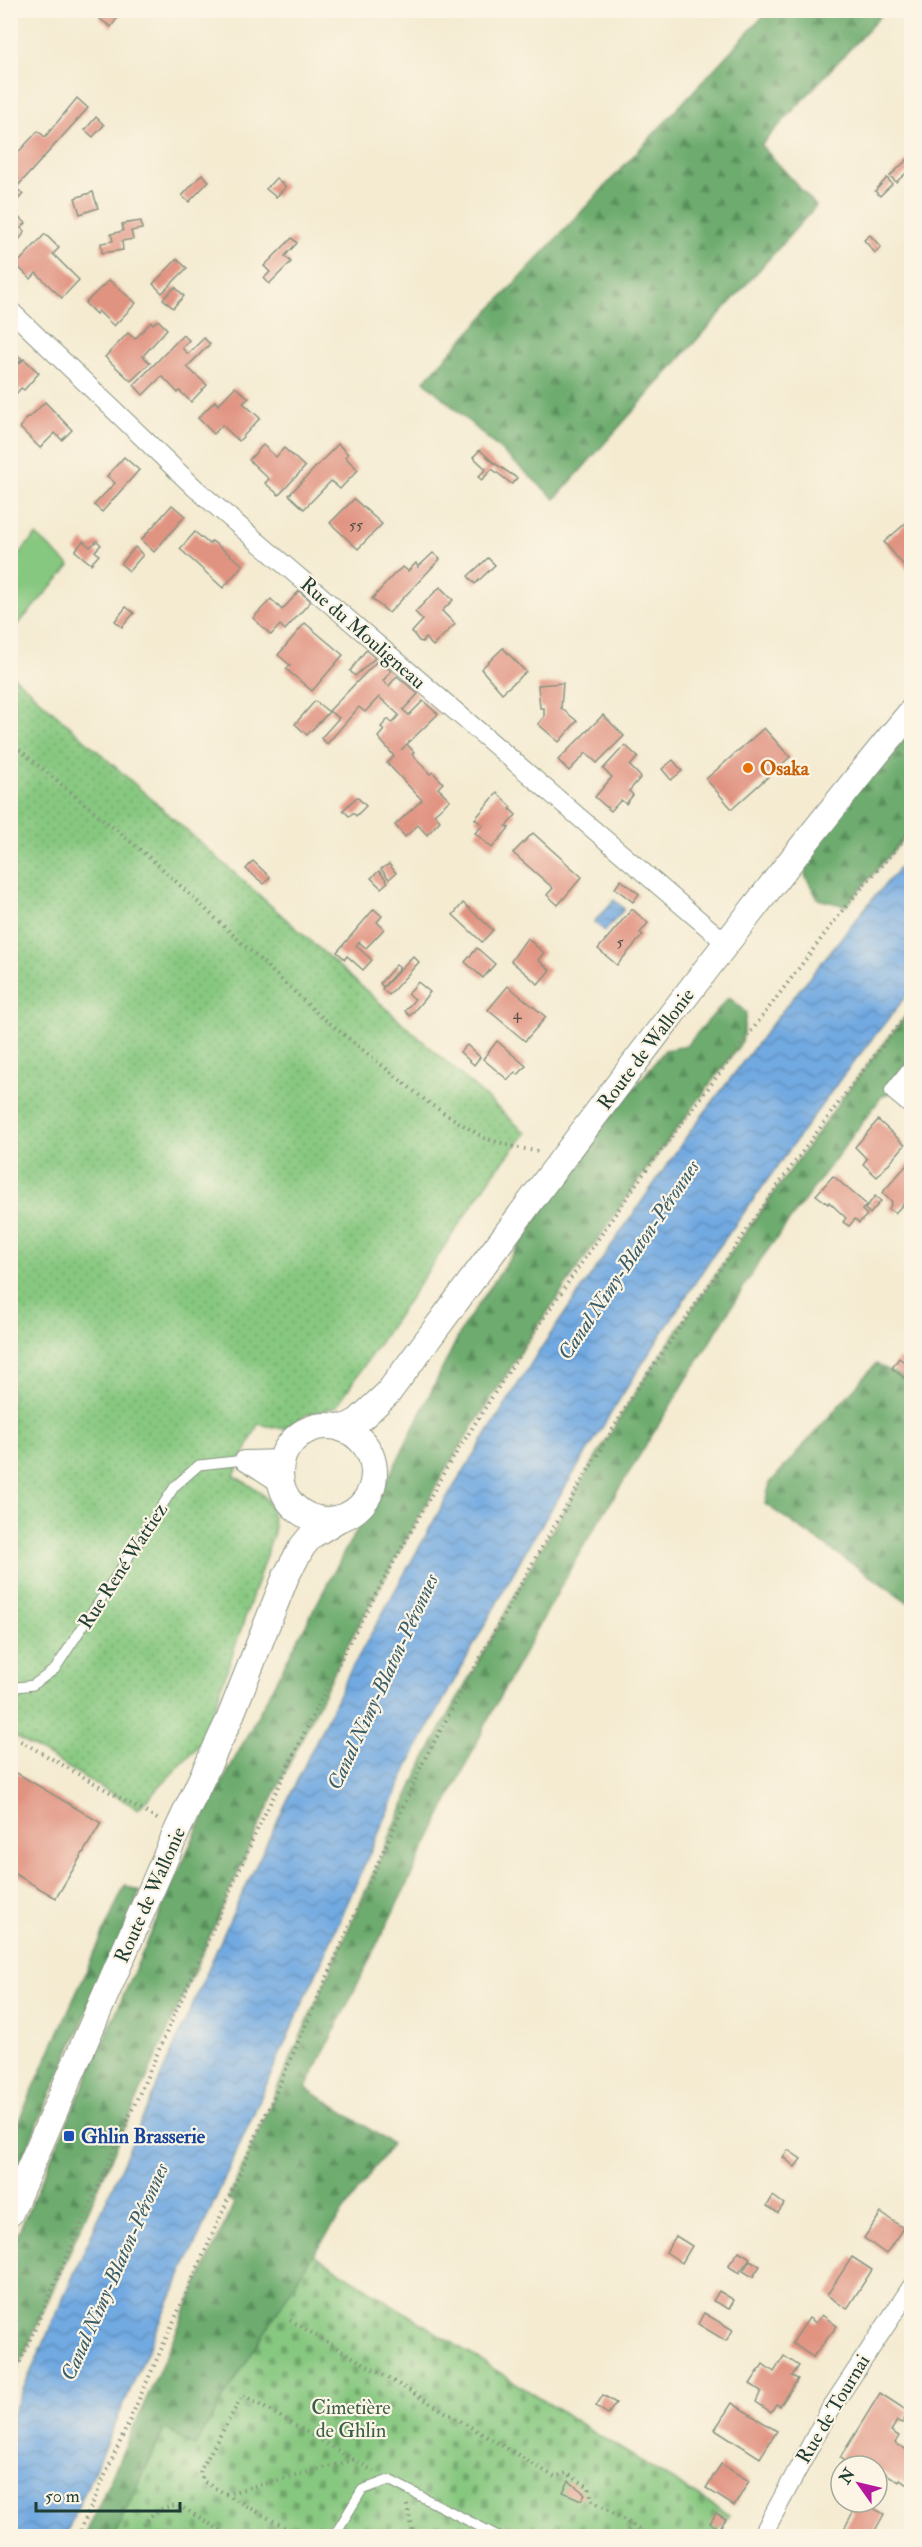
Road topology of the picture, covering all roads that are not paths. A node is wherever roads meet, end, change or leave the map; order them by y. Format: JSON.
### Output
{"nodes":[{"id":1,"x":10,"y":310,"type":"edge"},
{"id":2,"x":912,"y":711,"type":"edge"},
{"id":3,"x":726,"y":944,"type":"junction"},
{"id":4,"x":912,"y":1068,"type":"edge"},
{"id":5,"x":912,"y":1106,"type":"edge"},
{"id":6,"x":388,"y":1393,"type":"junction"},
{"id":7,"x":343,"y":1429,"type":"junction"},
{"id":8,"x":282,"y":1459,"type":"junction"},
{"id":9,"x":244,"y":1460,"type":"junction"},
{"id":10,"x":372,"y":1461,"type":"junction"},
{"id":11,"x":284,"y":1490,"type":"junction"},
{"id":12,"x":340,"y":1518,"type":"junction"},
{"id":13,"x":286,"y":1576,"type":"junction"},
{"id":14,"x":10,"y":1688,"type":"edge"},
{"id":15,"x":10,"y":2213,"type":"edge"},
{"id":16,"x":912,"y":2286,"type":"edge"},
{"id":17,"x":334,"y":2536,"type":"edge"},
{"id":18,"x":498,"y":2536,"type":"edge"},
{"id":19,"x":762,"y":2536,"type":"edge"}],
"edges":[{"from":1,"to":3,"type":"street","name":"Rue du Mouligneau"},
{"from":2,"to":3,"type":"main road","name":"Route de Wallonie"},
{"from":3,"to":6,"type":"main road","name":"Route de Wallonie"},
{"from":4,"to":5,"type":"street"},
{"from":6,"to":7,"type":"main road"},
{"from":6,"to":10,"type":"main road"},
{"from":7,"to":8,"type":"main road"},
{"from":7,"to":10,"type":"main road"},
{"from":8,"to":9,"type":"street"},
{"from":8,"to":11,"type":"main road"},
{"from":9,"to":11,"type":"street"},
{"from":9,"to":14,"type":"lane","name":"Rue René Wattiez"},
{"from":10,"to":12,"type":"main road"},
{"from":11,"to":12,"type":"main road"},
{"from":11,"to":13,"type":"main road"},
{"from":12,"to":13,"type":"main road"},
{"from":13,"to":15,"type":"main road","name":"Route de Wallonie"},
{"from":16,"to":19,"type":"street","name":"Rue de Tournai"},
{"from":17,"to":18,"type":"lane"}]}
